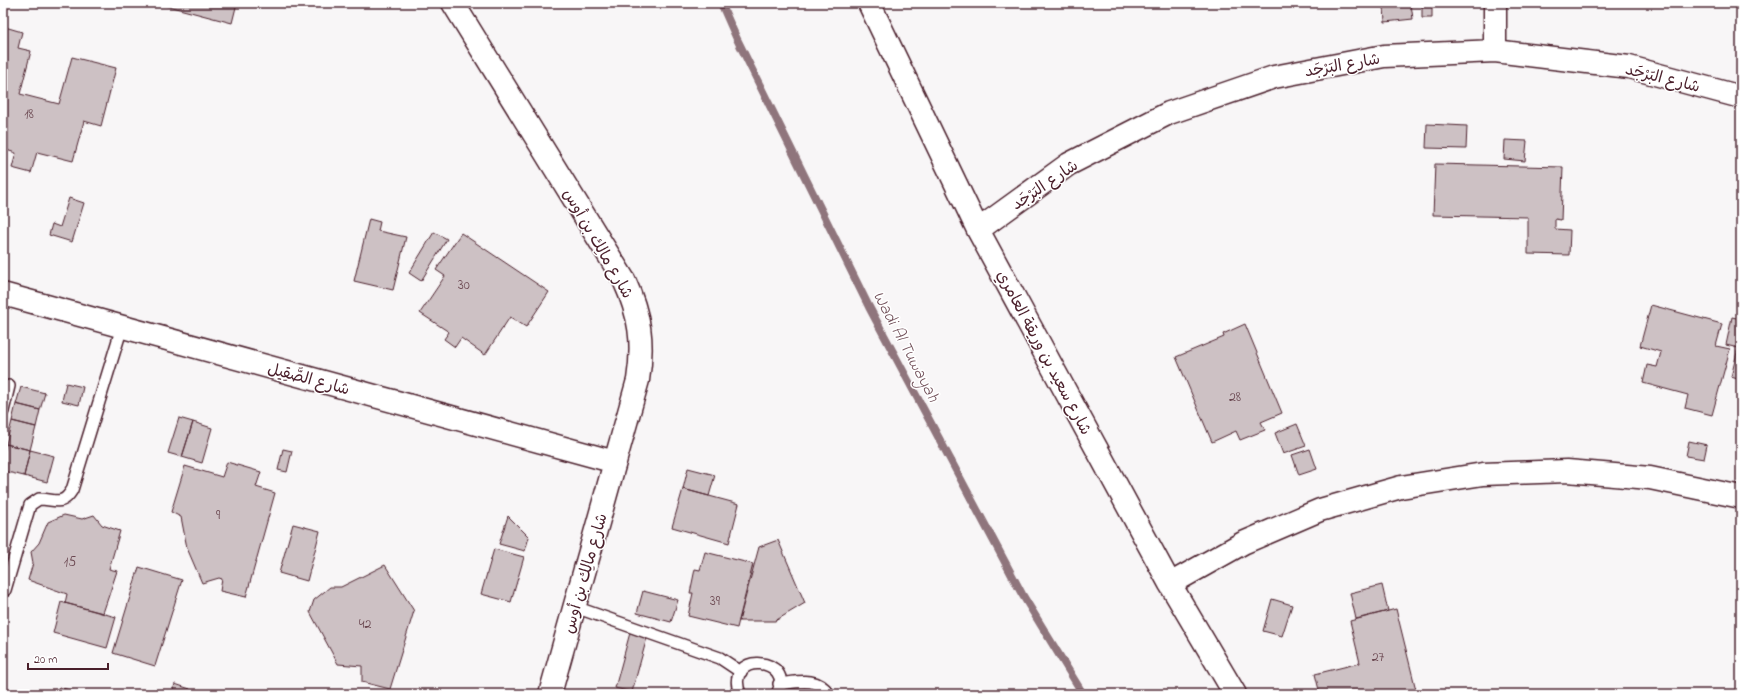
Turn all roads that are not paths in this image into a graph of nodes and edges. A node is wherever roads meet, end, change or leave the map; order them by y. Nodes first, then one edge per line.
1 (454, 3) edge
2 (870, 3) edge
3 (1495, 3) edge
4 (1495, 51) junction
5 (1741, 97) edge
6 (978, 230) junction
7 (3, 294) edge
8 (122, 327) junction
9 (9, 386) dead end
10 (3, 411) edge
11 (615, 462) junction
12 (1741, 497) edge
13 (1170, 584) junction
14 (5, 590) dead end
15 (575, 606) junction
16 (741, 672) junction
17 (778, 689) edge
18 (550, 694) edge
19 (740, 694) edge
20 (829, 694) edge
21 (1235, 694) edge

1 - 11 street, شارع مالِك بن أوس
2 - 6 street, شارع سعيد بن وريقة العامري
3 - 4 street
4 - 5 street, شارع البَرْجَد
4 - 6 street, شارع البَرْجَد
6 - 13 street, شارع سعيد بن وريقة العامري
7 - 8 street, شارع الصَّقِيل
8 - 11 street, شارع الصَّقِيل
8 - 14 lane
9 - 10 lane
11 - 15 street, شارع مالِك بن أوس
12 - 13 street
13 - 21 street, شارع سعيد بن وريقة العامري
15 - 16 lane
15 - 18 street, شارع مالِك بن أوس
16 - 17 lane
16 - 19 lane
17 - 20 lane

